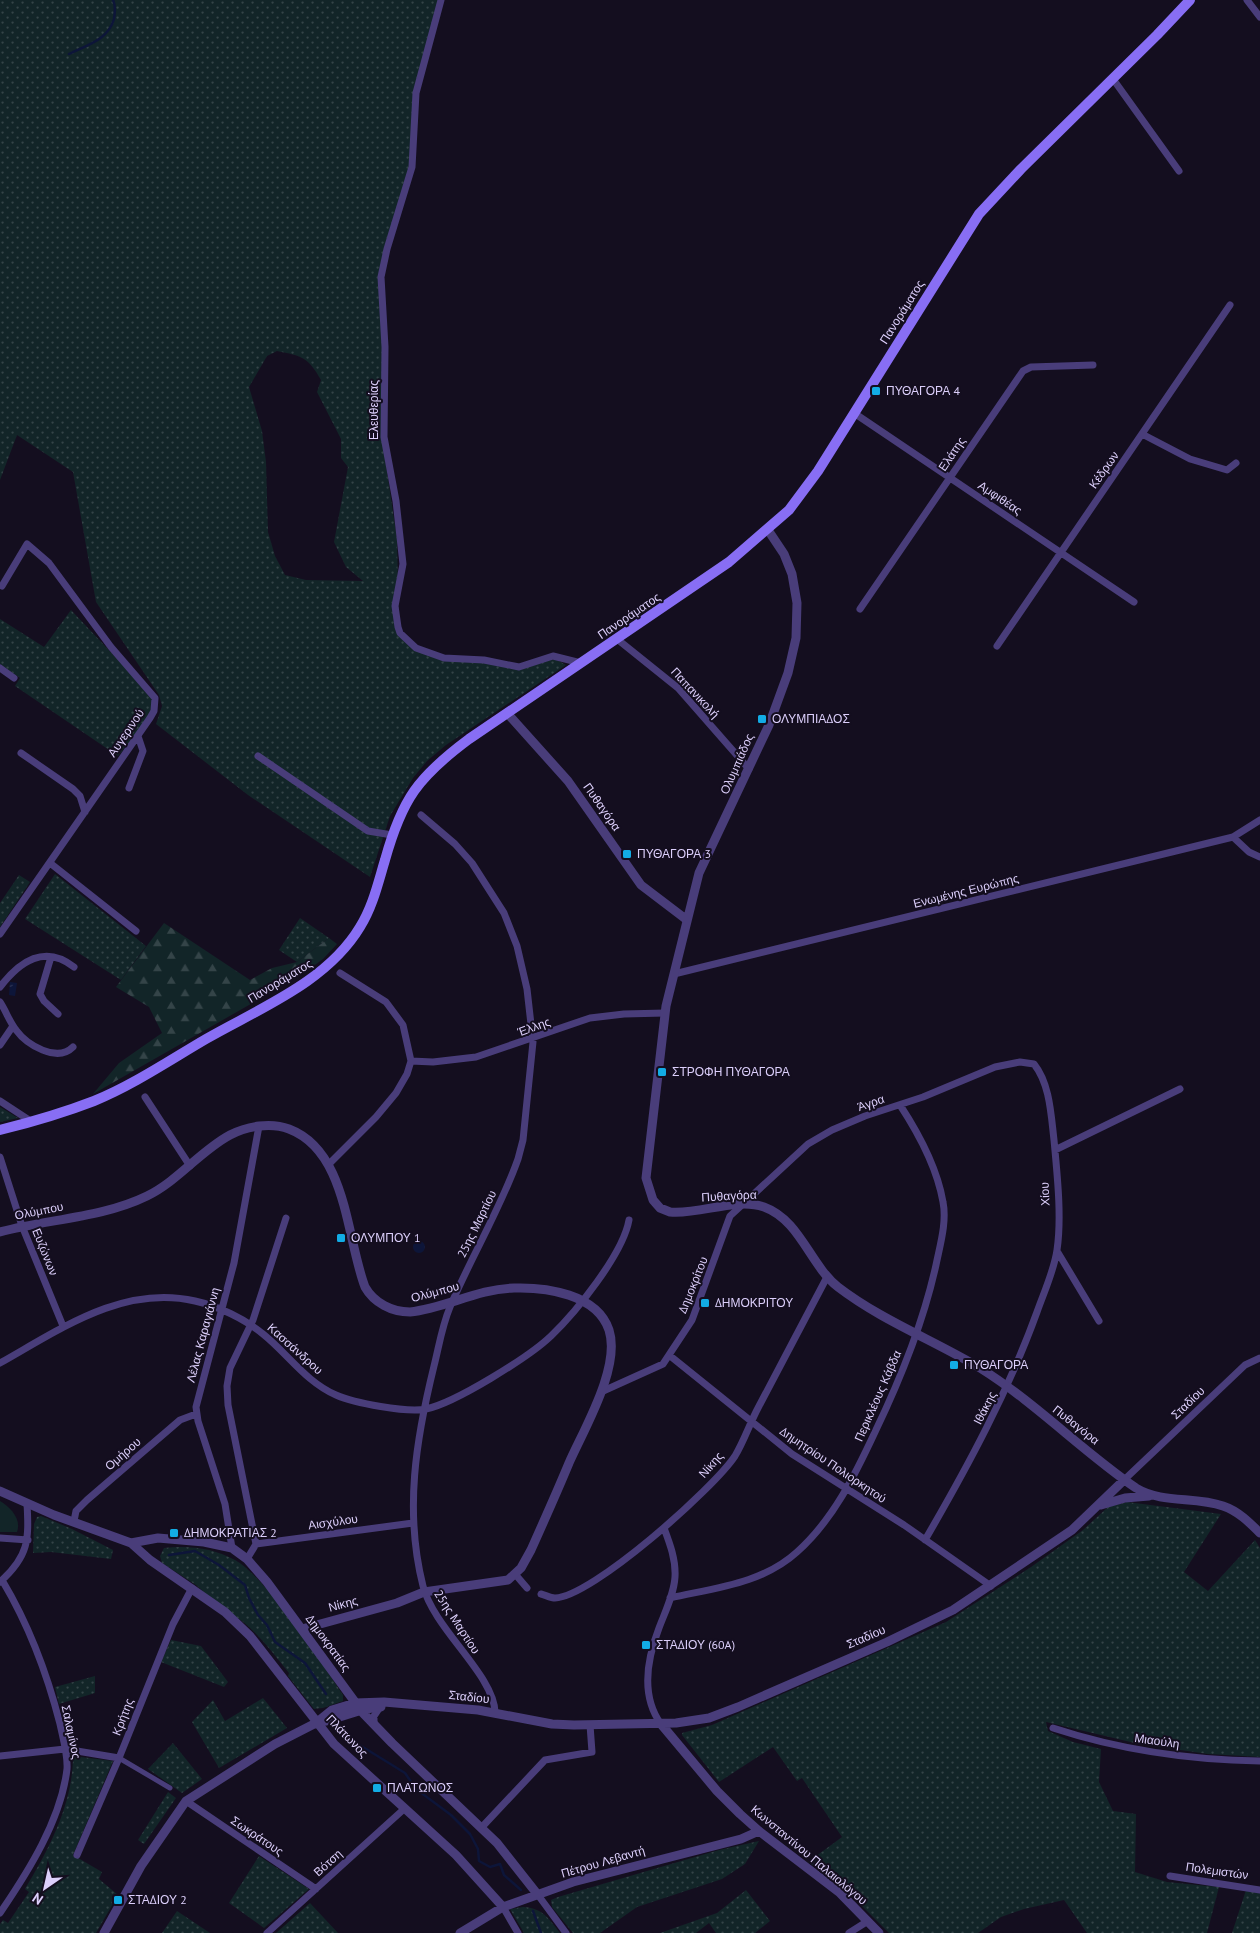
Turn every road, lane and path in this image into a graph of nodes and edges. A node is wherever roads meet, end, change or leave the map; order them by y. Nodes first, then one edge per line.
1 (441, 0) edge
2 (1190, 0) edge
3 (1247, 0) edge
4 (1260, 17) edge
5 (1113, 79) junction
6 (1179, 171) dead end
7 (1230, 305) dead end
8 (1093, 364) dead end
9 (854, 413) junction
10 (1142, 434) junction
11 (1236, 463) dead end
12 (950, 478) junction
13 (768, 530) junction
14 (1060, 552) junction
15 (2, 586) dead end
16 (1134, 602) dead end
17 (860, 609) dead end
18 (617, 639) junction
19 (997, 646) dead end
20 (581, 663) junction
21 (0, 668) edge
22 (14, 678) dead end
23 (507, 713) junction
24 (138, 736) junction
25 (21, 753) dead end
26 (258, 756) dead end
27 (749, 769) junction
28 (129, 788) dead end
29 (84, 812) junction
30 (421, 815) dead end
31 (1260, 820) edge
32 (392, 835) junction
33 (1233, 837) junction
34 (1260, 857) edge
35 (50, 863) junction
36 (687, 920) junction
37 (136, 931) dead end
38 (0, 934) edge
39 (50, 957) junction
40 (74, 967) dead end
41 (340, 973) dead end
42 (674, 974) junction
43 (0, 987) edge
44 (0, 1002) edge
45 (58, 1014) dead end
46 (665, 1014) junction
47 (13, 1026) junction
48 (533, 1038) junction
49 (0, 1045) edge
50 (73, 1047) dead end
51 (411, 1061) junction
52 (1029, 1062) joint
53 (1180, 1089) dead end
54 (145, 1097) dead end
55 (0, 1101) edge
56 (900, 1105) junction
57 (32, 1122) junction
58 (259, 1126) junction
59 (0, 1130) edge
60 (1055, 1150) junction
61 (0, 1157) edge
62 (329, 1164) junction
63 (190, 1166) junction
64 (741, 1205) junction
65 (286, 1218) dead end
66 (629, 1220) dead end
67 (22, 1226) junction
68 (0, 1232) edge
69 (1057, 1251) junction
70 (827, 1277) junction
71 (582, 1299) junction
72 (453, 1300) junction
73 (222, 1310) junction
74 (1099, 1321) dead end
75 (250, 1325) junction
76 (63, 1326) junction
77 (918, 1334) junction
78 (669, 1355) junction
79 (1259, 1361) edge
80 (0, 1363) edge
81 (1008, 1388) junction
82 (601, 1392) junction
83 (423, 1409) junction
84 (196, 1414) junction
85 (751, 1421) junction
86 (1124, 1480) junction
87 (845, 1490) junction
88 (0, 1491) edge
89 (1149, 1496) junction
90 (27, 1503) junction
91 (1093, 1510) junction
92 (74, 1521) junction
93 (413, 1523) junction
94 (664, 1528) junction
95 (1260, 1533) edge
96 (0, 1538) edge
97 (28, 1540) junction
98 (925, 1540) junction
99 (131, 1543) junction
100 (256, 1544) junction
101 (232, 1548) junction
102 (247, 1559) junction
103 (511, 1577) junction
104 (1, 1581) edge
105 (991, 1586) junction
106 (192, 1588) junction
107 (527, 1588) dead end
108 (424, 1592) junction
109 (540, 1594) dead end
110 (670, 1598) junction
111 (302, 1628) junction
112 (398, 1705) junction
113 (358, 1706) junction
114 (380, 1707) junction
115 (495, 1712) junction
116 (316, 1723) junction
117 (661, 1724) junction
118 (374, 1725) junction
119 (590, 1725) junction
120 (1053, 1728) dead end
121 (65, 1749) junction
122 (0, 1756) edge
123 (119, 1758) junction
124 (1260, 1761) edge
125 (170, 1788) dead end
126 (186, 1801) junction
127 (404, 1809) junction
128 (482, 1827) junction
129 (759, 1832) junction
130 (77, 1855) dead end
131 (1170, 1876) dead end
132 (316, 1889) junction
133 (1260, 1890) edge
134 (538, 1895) junction
135 (502, 1907) junction
136 (0, 1913) edge
137 (868, 1921) junction
138 (104, 1933) edge
139 (267, 1933) edge
140 (460, 1933) edge
141 (518, 1933) edge
142 (566, 1933) edge
143 (849, 1933) edge
144 (879, 1933) edge

1 - 20 street, Ελευθερίας
2 - 5 main road, Πανοράματος
3 - 4 street
5 - 6 street
5 - 9 main road, Πανοράματος
7 - 10 street, Κέδρων
8 - 12 street, Ελάτης
9 - 12 street, Αμφιθέας
9 - 13 main road, Πανοράματος
10 - 11 street
10 - 14 street, Κέδρων
12 - 14 street, Αμφιθέας
12 - 17 street, Ελάτης
13 - 18 main road, Πανοράματος
13 - 27 street, Ολυμπιάδος
14 - 16 street, Αμφιθέας
14 - 19 street, Κέδρων
15 - 24 street, Αυγερινού
18 - 20 main road, Πανοράματος
18 - 27 street, Παπανικολή
20 - 23 main road, Πανοράματος
21 - 22 street
23 - 32 main road, Πανοράματος
23 - 36 street, Πυθαγόρα
24 - 28 street
24 - 29 street, Αυγερινού
25 - 29 street
26 - 32 street
27 - 36 street, Ολυμπιάδος
29 - 35 street, Αυγερινού
30 - 48 street, 25ης Μαρτίου
31 - 33 street, Ενωμένης Ευρώπης
32 - 57 main road, Πανοράματος
33 - 34 street
33 - 42 street, Ενωμένης Ευρώπης
35 - 37 street
35 - 38 street, Αυγερινού
36 - 42 street, Πυθαγόρα
39 - 40 street
39 - 43 street
39 - 45 street
41 - 51 street
42 - 46 street, Πυθαγόρα
44 - 47 street
46 - 48 street, Έλλης
46 - 64 street, Πυθαγόρα
47 - 49 street
47 - 50 street
48 - 51 street, Έλλης
48 - 72 street, 25ης Μαρτίου
51 - 62 street
52 - 56 street, Άγρα
52 - 60 street, Χίου
53 - 60 street
54 - 63 street
55 - 57 street
56 - 64 street, Άγρα
56 - 77 street, Περικλέους Κάβδα
57 - 59 main road, Πανοράματος
58 - 62 street, Ολύμπου
58 - 63 street, Ολύμπου
58 - 73 street, Λέλας Καραγιάννη
60 - 69 street, Χίου
61 - 67 street, Ευζώνων
62 - 72 street, Ολύμπου
63 - 67 street, Ολύμπου
64 - 70 street, Πυθαγόρα
64 - 78 street, Δημοκρίτου
65 - 75 street
66 - 71 street, Κασσάνδρου
67 - 68 street, Ολύμπου
67 - 76 street, Ευζώνων
69 - 74 street
69 - 81 street, Ιθάκης
70 - 77 street, Πυθαγόρα
70 - 85 street, Νίκης
71 - 72 street, Ολύμπου
71 - 82 street, Ολύμπου
71 - 83 street, Κασσάνδρου
72 - 83 street, 25ης Μαρτίου
73 - 75 street, Κασσάνδρου
73 - 76 street, Κασσάνδρου
73 - 84 street, Λέλας Καραγιάννη
75 - 83 street, Κασσάνδρου
75 - 100 street
76 - 80 street, Κασσάνδρου
77 - 81 street, Πυθαγόρα
77 - 87 street, Περικλέους Κάβδα
78 - 82 street, Δημοκρίτου
78 - 85 street, Δημητρίου Πολιορκητού
79 - 86 street, Σταδίου
81 - 86 street, Πυθαγόρα
81 - 98 street, Ιθάκης
82 - 103 street, Ολύμπου
83 - 93 street, 25ης Μαρτίου
84 - 92 street, Ομήρου
84 - 101 street, Λέλας Καραγιάννη
85 - 87 street, Δημητρίου Πολιορκητού
85 - 94 street, Νίκης
86 - 89 street, Πυθαγόρα
86 - 91 street, Σταδίου
87 - 98 street, Δημητρίου Πολιορκητού
87 - 110 street, Περικλέους Κάβδα
88 - 90 street
89 - 91 street
89 - 95 street, Πυθαγόρα
90 - 92 street
90 - 97 street
91 - 105 street, Σταδίου
92 - 99 street
93 - 100 street, Αισχύλου
93 - 108 street, 25ης Μαρτίου
94 - 109 street, Νίκης
94 - 110 street, Κωνσταντίνου Παλαιολόγου
96 - 97 street
97 - 104 street
98 - 105 street, Δημητρίου Πολιορκητού
99 - 101 street, Δημοκρατίας
99 - 106 street, Πλάτωνος
100 - 102 street
101 - 102 street, Δημοκρατίας
102 - 111 street, Δημοκρατίας
103 - 107 street
103 - 108 street, Νίκης
104 - 121 street, Σαλαμίνος
105 - 117 street, Σταδίου
106 - 116 street, Πλάτωνος
106 - 123 street, Κρήτης
108 - 111 street, Νίκης
108 - 115 street, 25ης Μαρτίου
110 - 117 street, Κωνσταντίνου Παλαιολόγου
111 - 113 street, Δημοκρατίας
112 - 113 street, Σταδίου
112 - 114 street, Σταδίου
112 - 115 street, Σταδίου
113 - 114 street, Σταδίου
113 - 116 street, Σταδίου
113 - 118 street, Δημοκρατίας
114 - 118 street
115 - 119 street, Σταδίου
116 - 126 street, Σταδίου
116 - 127 street, Πλάτωνος
117 - 119 street, Σταδίου
117 - 129 street, Κωνσταντίνου Παλαιολόγου
118 - 128 street, Δημοκρατίας
119 - 128 street
120 - 124 street, Μιαούλη
121 - 122 street
121 - 123 street
121 - 136 street, Σαλαμίνος
123 - 125 street
123 - 130 street, Κρήτης
126 - 132 street, Σωκράτους
126 - 138 street, Σταδίου
127 - 132 street, Βότση
127 - 135 street, Πλάτωνος
128 - 134 street, Δημοκρατίας
129 - 134 street, Πέτρου Λεβαντή
129 - 137 street, Κωνσταντίνου Παλαιολόγου
131 - 133 street, Πολεμιστών
132 - 139 street, Βότση
134 - 135 street, Πέτρου Λεβαντή
134 - 142 street, Δημοκρατίας
135 - 140 street, Πέτρου Λεβαντή
135 - 141 street, Πλάτωνος
137 - 143 street
137 - 144 street, Κωνσταντίνου Παλαιολόγου

